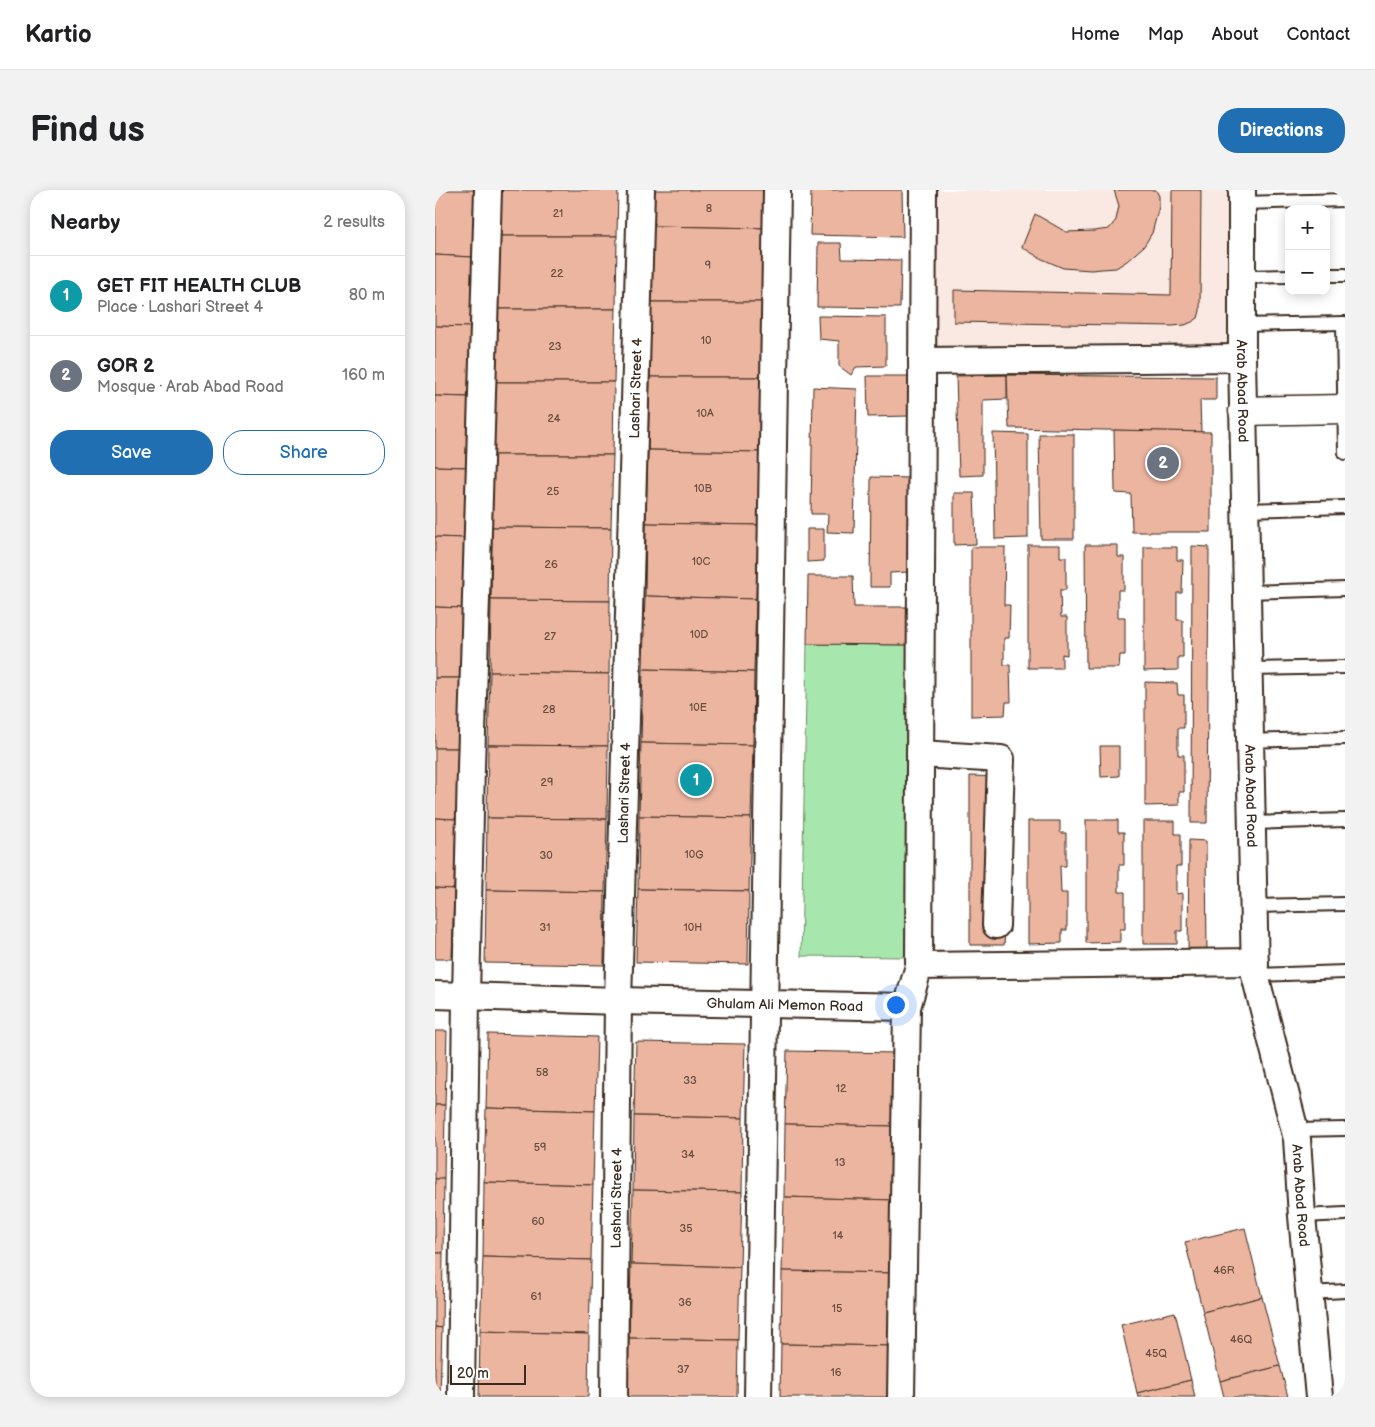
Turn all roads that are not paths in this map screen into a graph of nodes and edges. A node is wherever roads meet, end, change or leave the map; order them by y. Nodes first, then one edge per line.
1 (489, 190) edge
2 (641, 190) edge
3 (777, 190) edge
4 (923, 190) edge
5 (1242, 197) edge
6 (1343, 197) edge
7 (1330, 275) edge
8 (1345, 275) edge
9 (1285, 276) edge
10 (1242, 277) junction
11 (1344, 323) edge
12 (1242, 324) junction
13 (1242, 358) junction
14 (922, 361) junction
15 (1345, 409) edge
16 (1243, 411) junction
17 (1345, 453) edge
18 (1345, 507) edge
19 (1245, 510) junction
20 (1345, 589) edge
21 (1247, 592) junction
22 (1345, 667) edge
23 (1248, 669) junction
24 (1345, 738) edge
25 (1250, 741) junction
26 (920, 754) junction
27 (1345, 820) edge
28 (1252, 824) junction
29 (1345, 904) edge
30 (1254, 906) junction
31 (996, 925) dead end
32 (919, 966) junction
33 (1255, 969) junction
34 (1345, 972) edge
35 (435, 995) edge
36 (466, 997) junction
37 (619, 1001) junction
38 (764, 1004) junction
39 (907, 1007) junction
40 (1345, 1129) edge
41 (1295, 1130) junction
42 (1345, 1214) edge
43 (1302, 1216) junction
44 (1345, 1291) edge
45 (1309, 1293) junction
46 (461, 1397) edge
47 (614, 1397) edge
48 (758, 1397) edge
49 (901, 1397) edge
50 (1319, 1397) edge

1 - 36 street
2 - 37 street, Lashari Street 4
3 - 38 street
4 - 14 street
5 - 6 lane
5 - 10 street, Arab Abad Road
7 - 8 lane
9 - 10 lane
10 - 12 street, Arab Abad Road
11 - 12 lane
11 - 15 lane
12 - 13 street, Arab Abad Road
13 - 14 street
13 - 16 street, Arab Abad Road
14 - 26 street
15 - 16 street
15 - 17 lane
16 - 19 street, Arab Abad Road
18 - 19 lane
19 - 21 street, Arab Abad Road
20 - 21 lane
21 - 23 street, Arab Abad Road
22 - 23 lane
23 - 25 street, Arab Abad Road
24 - 25 lane
25 - 28 street, Arab Abad Road
26 - 31 street
26 - 32 street
27 - 28 lane
28 - 30 street, Arab Abad Road
29 - 30 lane
30 - 33 street, Arab Abad Road
32 - 33 street
32 - 39 street
33 - 34 lane
33 - 41 street, Arab Abad Road
35 - 36 street, Ghulam Ali Memon Road
36 - 37 street, Ghulam Ali Memon Road
36 - 46 street
37 - 38 street, Ghulam Ali Memon Road
37 - 47 street, Lashari Street 4
38 - 39 street, Ghulam Ali Memon Road
38 - 48 street
39 - 49 street
40 - 41 lane
41 - 43 street, Arab Abad Road
42 - 43 lane
43 - 45 street, Arab Abad Road
44 - 45 lane
45 - 50 street, Arab Abad Road

